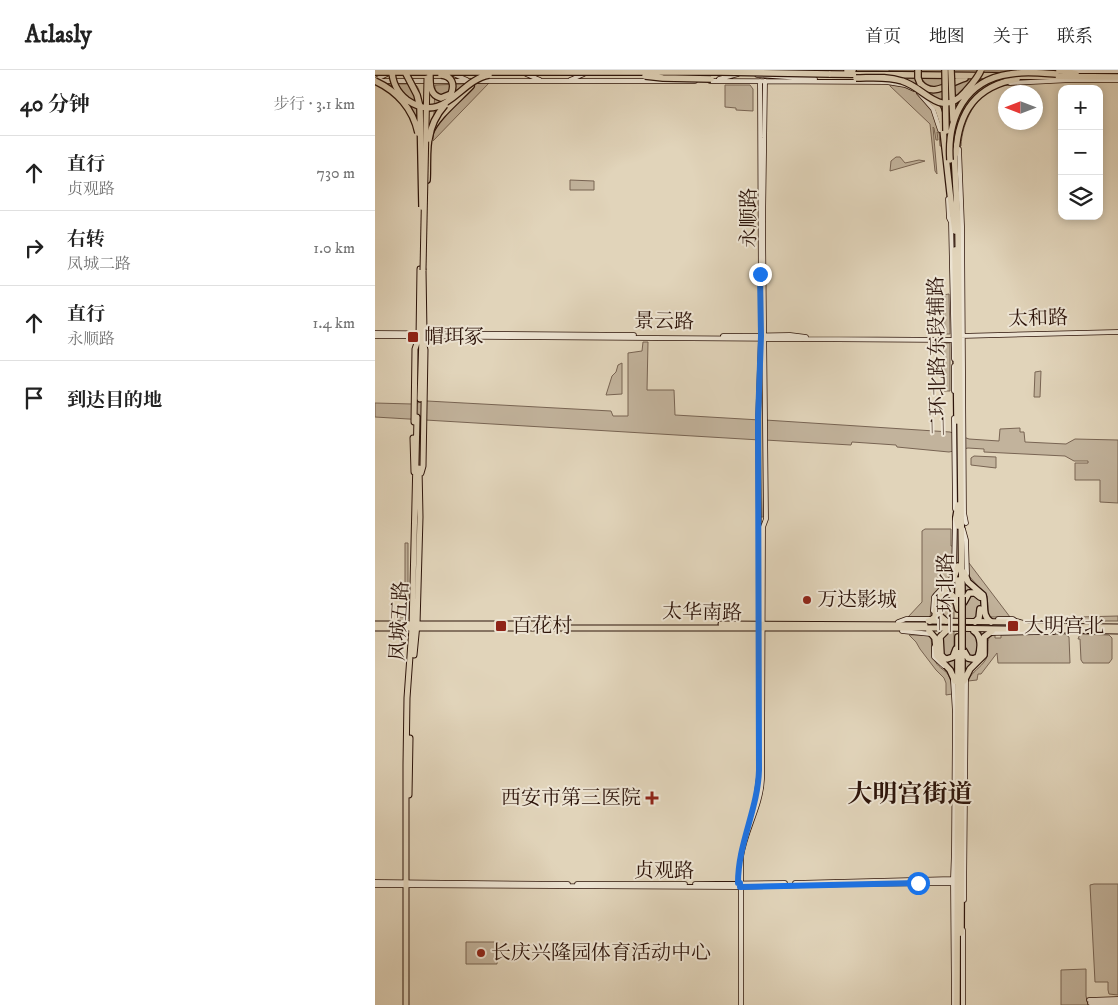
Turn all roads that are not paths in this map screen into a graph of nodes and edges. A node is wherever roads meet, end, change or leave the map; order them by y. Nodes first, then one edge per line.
1 (427, 70) edge
2 (635, 70) edge
3 (653, 70) edge
4 (847, 70) edge
5 (853, 70) edge
6 (919, 70) edge
7 (945, 70) edge
8 (951, 70) edge
9 (981, 70) edge
10 (1041, 70) edge
11 (396, 71) edge
12 (451, 72) edge
13 (375, 73) edge
14 (619, 73) junction
15 (757, 73) junction
16 (975, 73) edge
17 (529, 74) junction
18 (584, 74) junction
19 (643, 74) junction
20 (738, 74) junction
21 (497, 75) junction
22 (829, 75) junction
23 (874, 75) junction
24 (1118, 76) edge
25 (1026, 77) junction
26 (1070, 77) edge
27 (711, 79) joint
28 (375, 80) edge
29 (568, 80) junction
30 (469, 81) junction
31 (542, 81) junction
32 (763, 81) junction
33 (839, 81) junction
34 (953, 125) junction
35 (429, 138) junction
36 (420, 154) junction
37 (949, 160) junction
38 (956, 181) junction
39 (425, 197) junction
40 (422, 207) junction
41 (953, 224) junction
42 (422, 270) junction
43 (762, 317) junction
44 (1118, 333) edge
45 (375, 334) edge
46 (421, 335) junction
47 (780, 335) junction
48 (743, 337) junction
49 (762, 337) junction
50 (959, 338) junction
51 (776, 339) junction
52 (760, 358) junction
53 (765, 362) junction
54 (419, 400) junction
55 (419, 417) junction
56 (958, 505) junction
57 (955, 517) junction
58 (964, 521) junction
59 (960, 565) junction
60 (960, 598) junction
61 (931, 621) junction
62 (946, 621) junction
63 (898, 622) junction
64 (975, 622) junction
65 (991, 622) junction
66 (1018, 622) junction
67 (375, 626) edge
68 (414, 626) junction
69 (892, 626) junction
70 (761, 627) junction
71 (1030, 628) junction
72 (1118, 629) edge
73 (1072, 630) junction
74 (902, 631) junction
75 (929, 631) junction
76 (946, 631) junction
77 (974, 631) junction
78 (992, 631) junction
79 (960, 636) junction
80 (963, 651) junction
81 (960, 695) junction
82 (965, 708) junction
83 (957, 844) junction
84 (962, 865) junction
85 (953, 870) junction
86 (965, 873) junction
87 (953, 881) junction
88 (375, 884) edge
89 (407, 885) junction
90 (739, 885) junction
91 (965, 890) junction
92 (953, 893) junction
93 (961, 899) junction
94 (957, 914) junction
95 (1090, 1001) dead end
96 (1118, 1001) edge
97 (407, 1005) edge
98 (740, 1005) edge
99 (959, 1005) edge

1 - 11 highway, bridge
1 - 39 main road, bridge
1 - 40 main road, bridge
2 - 3 highway, bridge
4 - 5 highway
6 - 16 highway, bridge
7 - 37 highway, bridge
8 - 34 highway, bridge
9 - 22 highway, bridge
10 - 26 highway
11 - 12 main road
11 - 13 highway, bridge
11 - 17 highway, bridge
11 - 21 highway, bridge
11 - 28 main road
11 - 36 highway, bridge
12 - 17 main road
12 - 30 main road
12 - 35 highway, bridge
14 - 15 highway, bridge
14 - 17 highway, bridge
14 - 27 highway, bridge
15 - 19 highway, bridge
15 - 22 highway, bridge
16 - 23 highway, bridge
16 - 25 highway
16 - 34 highway, bridge
17 - 18 main road
17 - 21 highway, bridge
17 - 31 main road
18 - 19 main road
18 - 29 main road
19 - 20 main road
20 - 27 main road
20 - 33 main road
21 - 35 highway, bridge
22 - 23 highway
23 - 37 highway, bridge
24 - 26 highway
24 - 26 highway
25 - 26 highway
25 - 38 highway
26 - 37 highway, bridge
26 - 50 main road, 二环北路东段辅路
28 - 30 main road
28 - 36 highway, bridge
29 - 31 main road
29 - 32 main road
30 - 31 main road
32 - 33 main road
32 - 43 main road, 永顺路
33 - 41 main road, 二环北路东段辅路
34 - 38 highway, bridge
35 - 39 highway, bridge
36 - 40 highway, bridge
37 - 41 highway, 二环北路
37 - 41 highway, 二环北路
38 - 50 highway, 二环北路
39 - 42 main road, bridge
40 - 42 main road, bridge
41 - 50 main road, 二环北路东段辅路
41 - 56 highway, 二环北路
42 - 46 main road
43 - 47 main road
43 - 48 main road
43 - 49 main road, 永顺路
44 - 50 main road, 太和路
45 - 46 main road, 景云路
46 - 48 main road, 景云路
46 - 54 main road
47 - 49 main road, 景云路
47 - 50 main road, 景云路
48 - 49 main road, 景云路
48 - 52 main road
49 - 51 main road, 景云路
49 - 52 main road, 永顺路
49 - 53 main road, 永顺路
50 - 51 main road, 景云路
50 - 57 main road, 二环北路东段辅路
50 - 58 highway, 二环北路
50 - 58 main road, 二环北路东段辅路
51 - 53 main road
52 - 70 main road, 永顺路
53 - 70 main road, 永顺路
54 - 55 main road
54 - 55 main road
55 - 68 main road, 凤城五路
56 - 57 highway
56 - 58 highway, 二环北路
57 - 58 highway
57 - 63 main road, 二环北路东段辅路
58 - 59 highway, 二环北路
58 - 66 main road, 二环北路东段辅路
59 - 60 highway, 二环北路
59 - 61 highway
59 - 65 highway
60 - 62 highway
60 - 64 highway
60 - 79 highway, 二环北路
61 - 62 main road
61 - 63 main road
62 - 64 main road
63 - 69 main road
64 - 65 main road
65 - 66 main road
66 - 71 main road
67 - 68 main road, 太华南路
68 - 70 main road, 太华南路
68 - 89 main road, 凤城五路
69 - 70 main road, 太华南路
69 - 71 main road, 太华南路
69 - 74 main road
70 - 90 main road
71 - 72 main road, 太华南路
71 - 73 main road, 太华南路
71 - 78 main road
72 - 73 main road, 太华南路
73 - 82 main road
74 - 75 main road
74 - 85 main road
75 - 76 main road
75 - 81 highway
76 - 77 main road
76 - 79 highway
77 - 78 main road
77 - 80 highway
78 - 81 highway
79 - 80 highway, 二环北路, bridge
79 - 81 highway, 二环北路
80 - 81 highway, 二环北路
81 - 82 highway
81 - 83 highway, 二环北路
81 - 84 highway, 二环北路
82 - 86 main road
83 - 85 main road
83 - 94 highway, 二环北路
84 - 86 highway
84 - 93 highway, 二环北路
85 - 87 main road
86 - 91 main road
87 - 90 main road, 贞观路
87 - 92 main road
88 - 89 main road, 贞观路
89 - 90 main road, 贞观路
89 - 97 main road, 凤城五路
90 - 98 main road
91 - 93 highway
91 - 99 main road
92 - 94 main road
92 - 99 main road
93 - 99 highway, 二环北路
94 - 99 highway, 二环北路
95 - 96 main road

